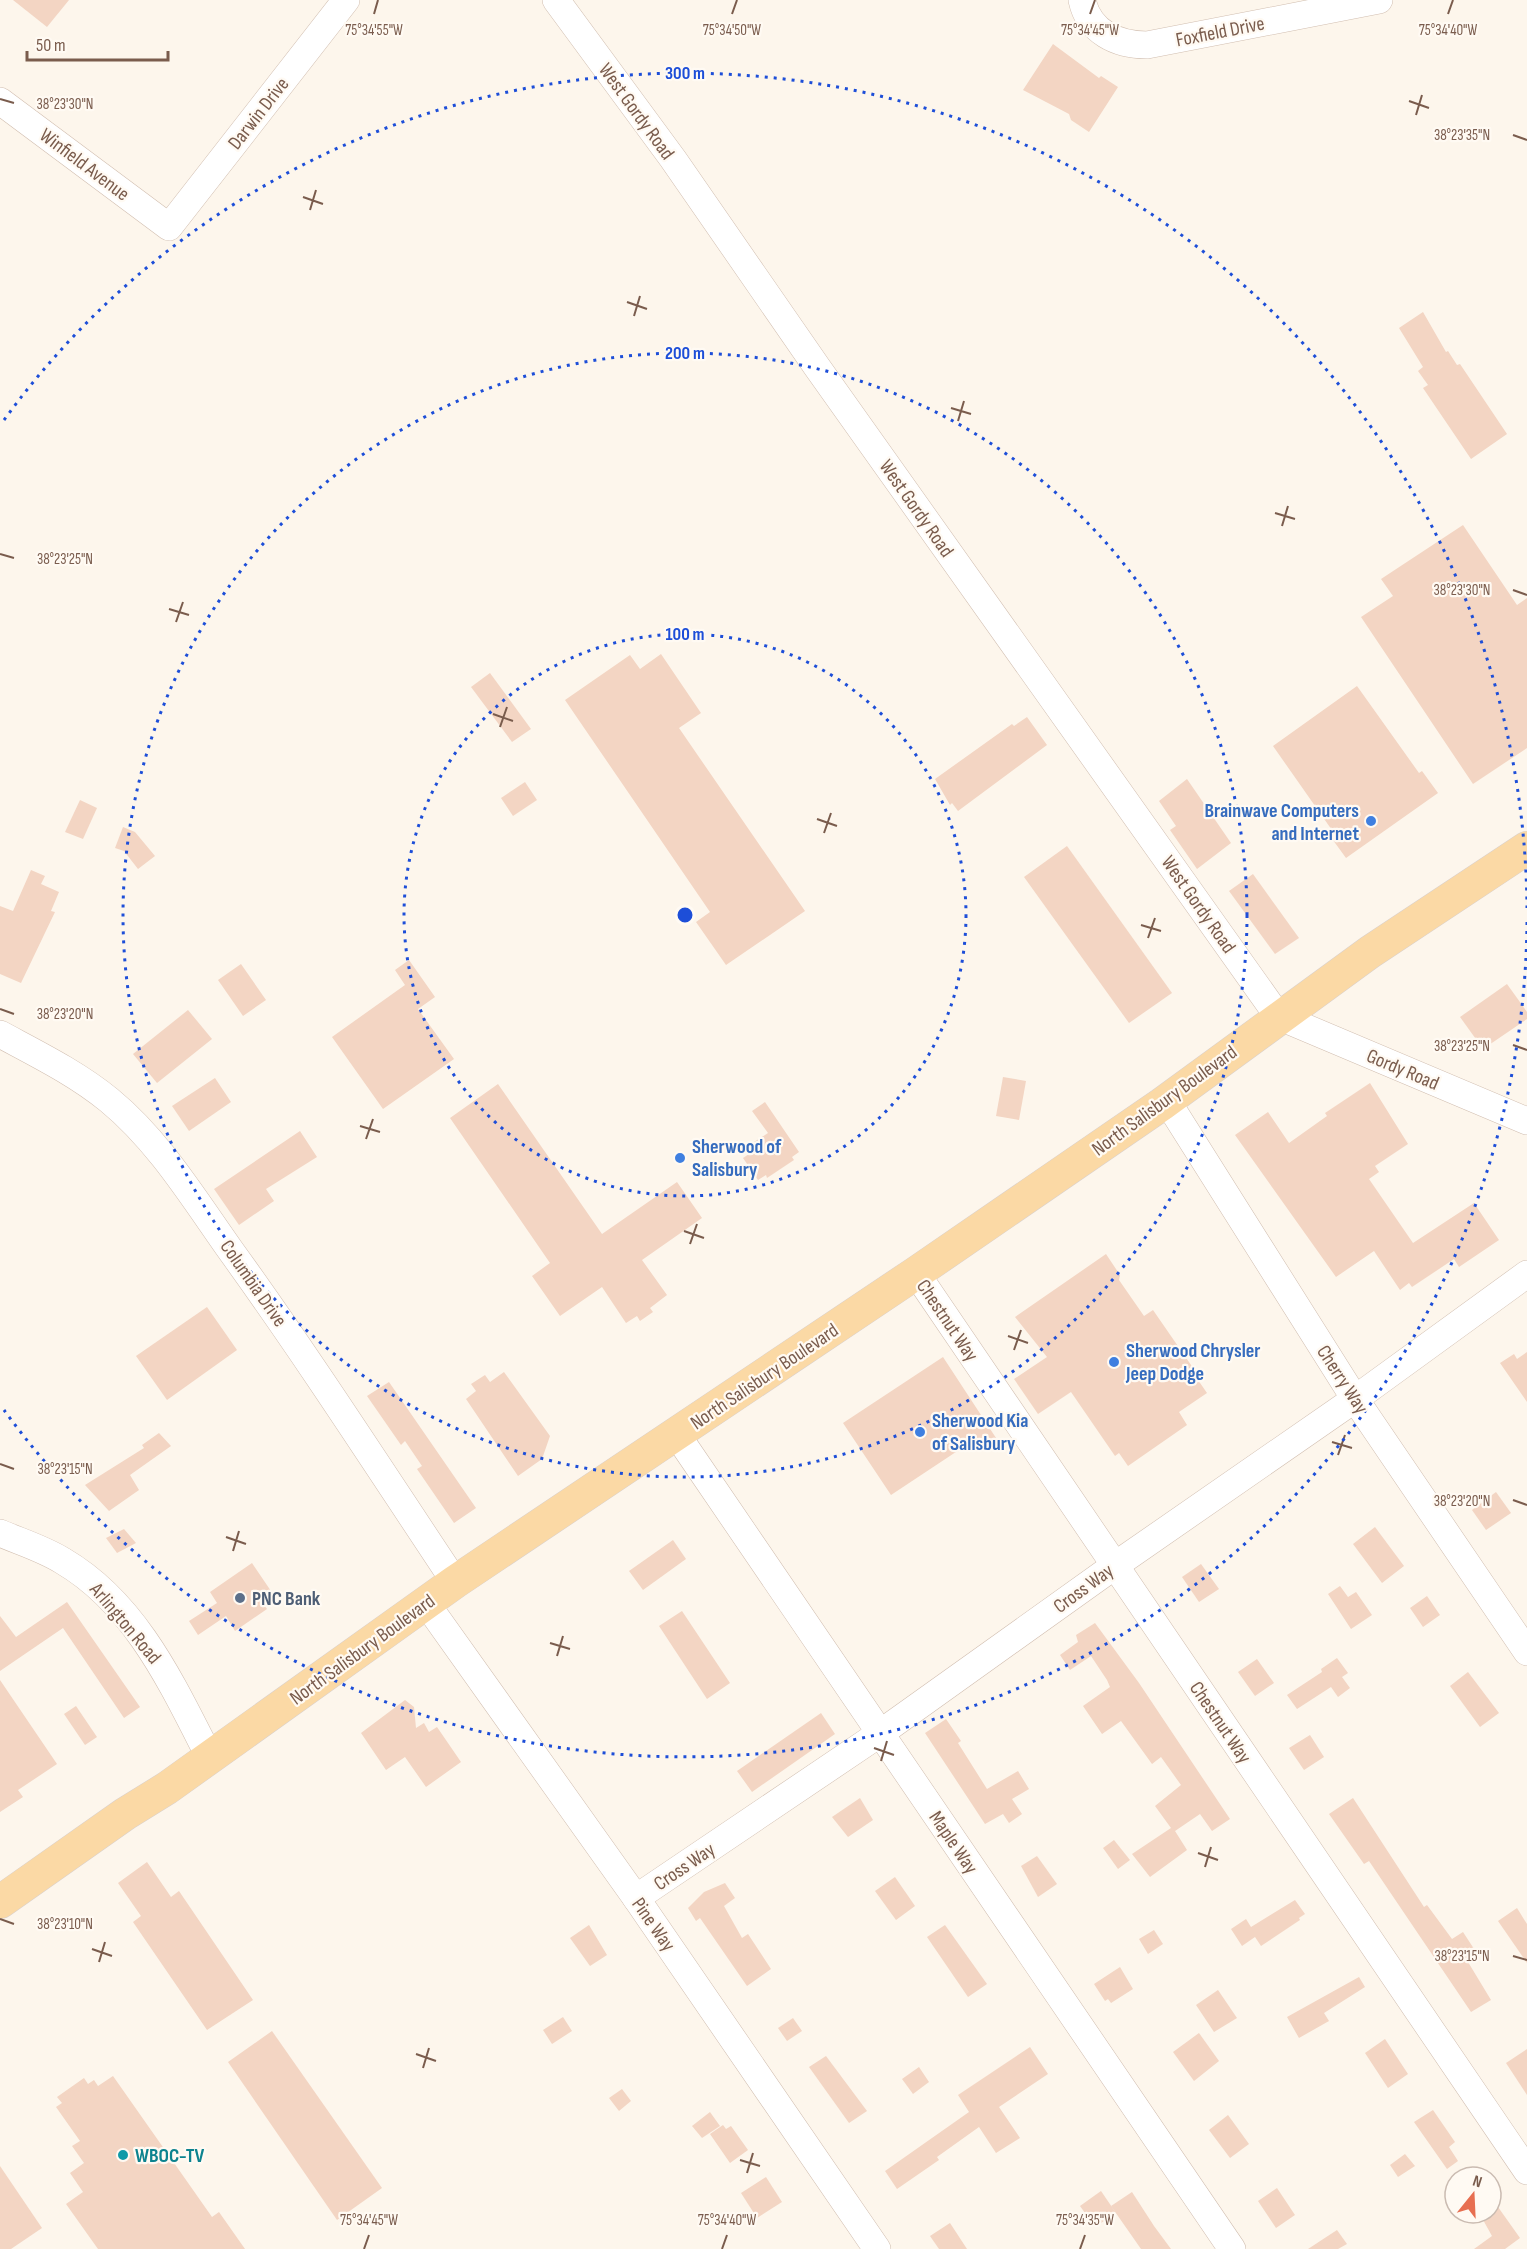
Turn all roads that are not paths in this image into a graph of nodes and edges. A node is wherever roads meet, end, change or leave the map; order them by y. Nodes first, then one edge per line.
1 (346, 0) edge
2 (556, 0) edge
3 (1082, 0) edge
4 (1379, 0) edge
5 (1316, 6) edge
6 (0, 101) edge
7 (169, 226) joint
8 (1527, 848) edge
9 (1278, 1016) junction
10 (0, 1034) edge
11 (1167, 1101) junction
12 (1527, 1121) edge
13 (916, 1273) junction
14 (1527, 1274) edge
15 (1355, 1399) junction
16 (677, 1435) junction
17 (0, 1533) edge
18 (1115, 1566) junction
19 (455, 1582) junction
20 (426, 1603) junction
21 (1527, 1652) edge
22 (882, 1732) junction
23 (209, 1756) junction
24 (636, 1898) junction
25 (0, 1902) edge
26 (1527, 2171) edge
27 (877, 2249) edge
28 (1232, 2249) edge

1 - 7 street, Darwin Drive
2 - 9 street, West Gordy Road
3 - 5 street, Foxfield Drive
4 - 5 street, Foxfield Drive
6 - 7 street, Winfield Avenue
8 - 9 main road, North Salisbury Boulevard
9 - 11 main road, North Salisbury Boulevard
9 - 12 street, Gordy Road
10 - 19 street, Columbia Drive
11 - 13 main road, North Salisbury Boulevard
11 - 15 street, Cherry Way
13 - 16 main road, North Salisbury Boulevard
13 - 18 street, Chestnut Way
14 - 15 street, Cross Way
15 - 18 street, Cross Way
15 - 21 street, Cherry Way
16 - 19 main road, North Salisbury Boulevard
16 - 22 street, Maple Way
17 - 23 street, Arlington Road
18 - 22 street, Cross Way
18 - 26 street, Chestnut Way
19 - 20 main road, North Salisbury Boulevard
20 - 23 main road, North Salisbury Boulevard
20 - 24 street, Pine Way
22 - 24 street, Cross Way
22 - 28 street, Maple Way
23 - 25 main road, North Salisbury Boulevard
24 - 27 street, Pine Way

